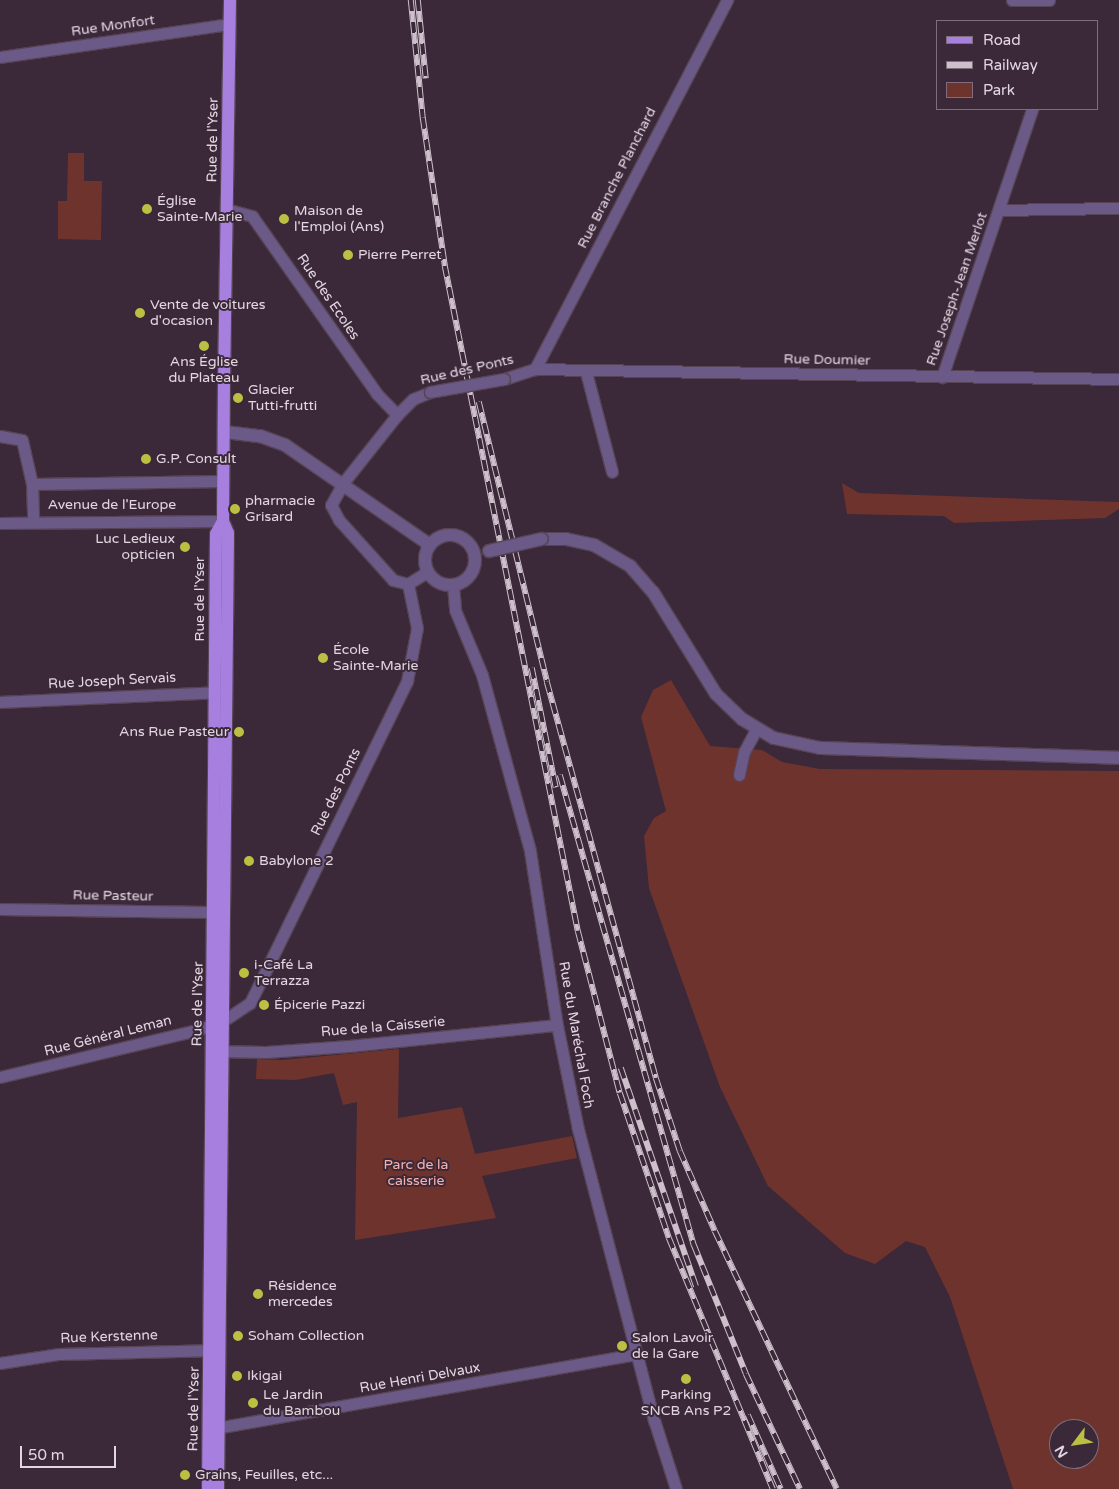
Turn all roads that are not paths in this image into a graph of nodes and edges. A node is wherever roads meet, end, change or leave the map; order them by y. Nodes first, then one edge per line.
1 (230, 0) edge
2 (727, 0) edge
3 (1012, 0) edge
4 (1049, 0) edge
5 (230, 24) junction
6 (0, 57) edge
7 (1032, 110) edge
8 (1119, 208) edge
9 (226, 209) junction
10 (999, 210) junction
11 (534, 369) junction
12 (586, 372) junction
13 (942, 377) junction
14 (1119, 379) edge
15 (397, 415) junction
16 (225, 432) junction
17 (0, 436) edge
18 (612, 472) dead end
19 (223, 481) junction
20 (343, 483) junction
21 (32, 484) junction
22 (33, 521) junction
23 (223, 521) junction
24 (0, 523) edge
25 (430, 544) junction
26 (475, 554) junction
27 (427, 572) junction
28 (408, 584) junction
29 (453, 585) junction
30 (220, 692) junction
31 (0, 702) edge
32 (756, 729) junction
33 (1119, 758) edge
34 (739, 774) dead end
35 (0, 909) edge
36 (220, 912) junction
37 (218, 1023) junction
38 (557, 1025) junction
39 (217, 1051) junction
40 (0, 1078) edge
41 (215, 1350) junction
42 (637, 1354) junction
43 (0, 1363) edge
44 (214, 1429) junction
45 (208, 1489) edge
46 (218, 1489) edge
47 (676, 1489) edge

1 - 5 main road, Rue de l'Yser
2 - 11 street, Rue Branche Planchard
3 - 4 street
5 - 6 street, Rue Monfort
5 - 9 main road, Rue de l'Yser
7 - 10 street, Rue Joseph-Jean Merlot
8 - 10 street, Rue Joseph-Jean Merlot
9 - 15 street, Rue des Ecoles
9 - 16 main road, Rue de l'Yser
10 - 13 street, Rue Joseph-Jean Merlot
11 - 12 street, Rue Doumier
11 - 15 street, Rue des Ponts, bridge
12 - 13 street, Rue Doumier
12 - 18 street
13 - 14 street, Rue Doumier
15 - 20 street, Rue des Ponts
16 - 19 main road, Rue de l'Yser
16 - 20 street
17 - 21 street
19 - 21 street, Avenue de l'Europe
19 - 23 main road, Rue de l'Yser
20 - 25 street
20 - 28 street, Rue des Ponts
21 - 22 street
22 - 23 street, Avenue de l'Europe
22 - 24 street, Avenue de l'Europe
23 - 30 main road, Rue de l'Yser
25 - 26 street
25 - 27 street
26 - 29 street
26 - 32 street, bridge
27 - 28 street
27 - 29 street
28 - 37 street, Rue des Ponts
29 - 38 street, Rue du Maréchal Foch
30 - 31 street, Rue Joseph Servais
30 - 36 main road, Rue de l'Yser
32 - 33 street
32 - 34 street
35 - 36 street, Rue Pasteur
36 - 37 main road, Rue de l'Yser
37 - 39 main road, Rue de l'Yser
37 - 40 street, Rue Général Leman
38 - 39 street, Rue de la Caisserie
38 - 42 street, Rue du Maréchal Foch
39 - 41 main road, Rue de l'Yser
41 - 43 street, Rue Kerstenne
41 - 44 main road, Rue de l'Yser
42 - 44 street, Rue Henri Delvaux
42 - 47 street, Rue du Maréchal Foch
44 - 45 main road, Rue de l'Yser
44 - 46 main road, Rue de l'Yser

